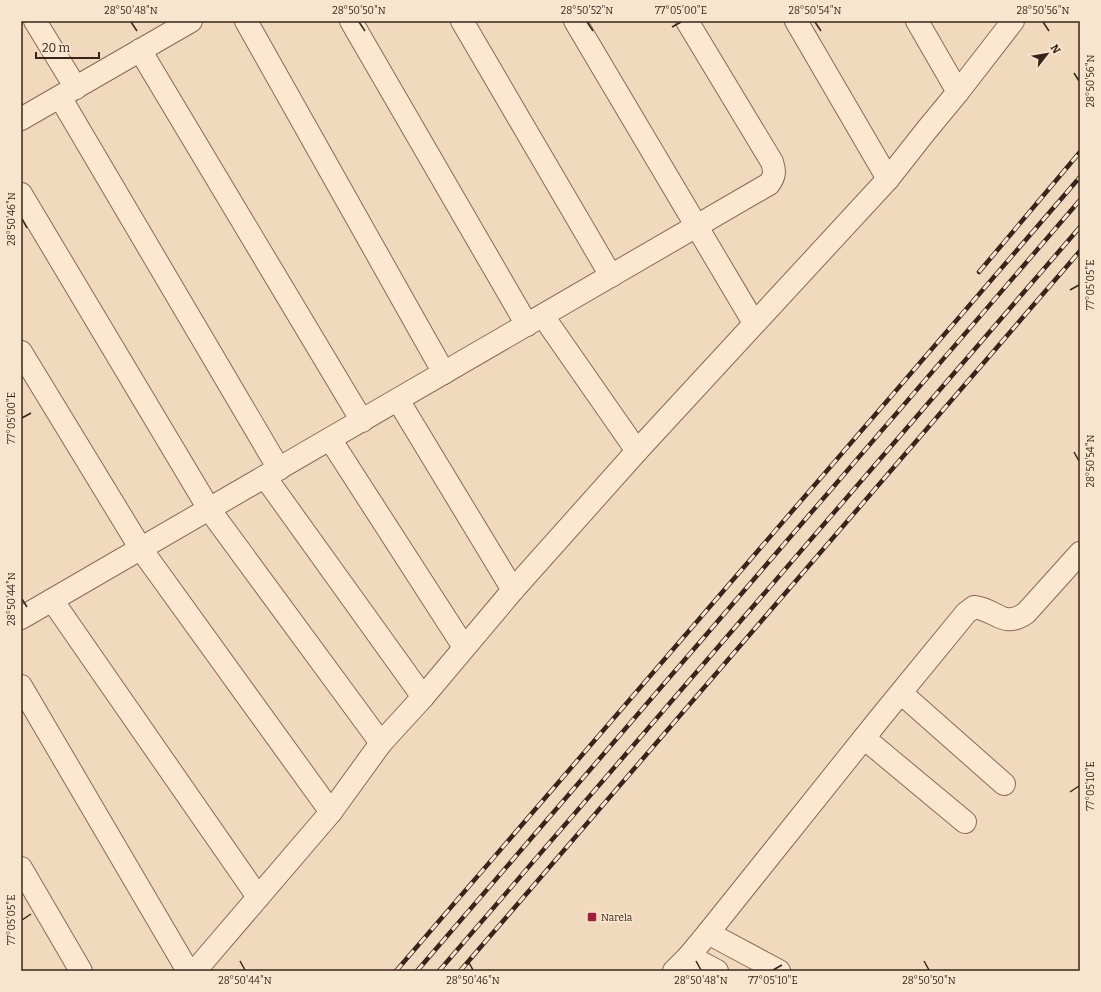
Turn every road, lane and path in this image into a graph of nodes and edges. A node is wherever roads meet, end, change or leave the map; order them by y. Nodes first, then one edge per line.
1 (35, 21) edge
2 (246, 21) edge
3 (351, 21) edge
4 (462, 21) edge
5 (575, 21) edge
6 (687, 21) edge
7 (796, 21) edge
8 (918, 21) edge
9 (186, 22) edge
10 (1007, 24) edge
11 (140, 50) junction
12 (68, 92) junction
13 (958, 92) junction
14 (21, 119) edge
15 (888, 178) junction
16 (21, 194) edge
17 (697, 227) junction
18 (611, 276) junction
19 (535, 320) junction
20 (754, 323) junction
21 (21, 352) edge
22 (444, 373) junction
23 (398, 400) junction
24 (362, 421) junction
25 (330, 439) junction
26 (636, 451) junction
27 (272, 473) junction
28 (209, 509) junction
29 (141, 549) junction
30 (1080, 553) edge
31 (513, 590) junction
32 (52, 600) junction
33 (22, 616) edge
34 (464, 647) junction
35 (21, 686) edge
36 (901, 693) junction
37 (423, 697) junction
38 (864, 738) junction
39 (381, 743) junction
40 (1004, 784) dead end
41 (330, 812) junction
42 (965, 822) dead end
43 (21, 868) edge
44 (258, 897) junction
45 (708, 933) junction
46 (689, 956) junction
47 (81, 971) edge
48 (188, 971) edge
49 (194, 971) edge
50 (674, 971) edge
51 (717, 971) edge
52 (779, 971) edge

1 - 12 street
2 - 22 street
3 - 19 street
4 - 18 street
5 - 17 street
6 - 17 street
7 - 15 street
8 - 13 street
9 - 11 street
10 - 13 street
11 - 12 street
11 - 24 street
12 - 14 street
12 - 27 street
13 - 15 street
15 - 20 street
16 - 28 street
17 - 18 street
17 - 20 street
18 - 19 street
19 - 22 street
19 - 26 street
20 - 26 street
21 - 29 street
22 - 23 street
23 - 24 street
23 - 31 street
24 - 25 street
25 - 27 street
25 - 34 street
26 - 31 street
27 - 28 street
27 - 37 street
28 - 29 street
28 - 39 street
29 - 32 street
29 - 41 street
30 - 36 street
31 - 34 street
32 - 33 street
32 - 44 street
34 - 37 street
35 - 48 street
36 - 38 street
36 - 40 street
37 - 39 street
38 - 42 street
38 - 45 street
39 - 41 street
41 - 44 street
43 - 47 street
44 - 49 street
45 - 46 street
45 - 52 street
46 - 50 street
46 - 51 street

